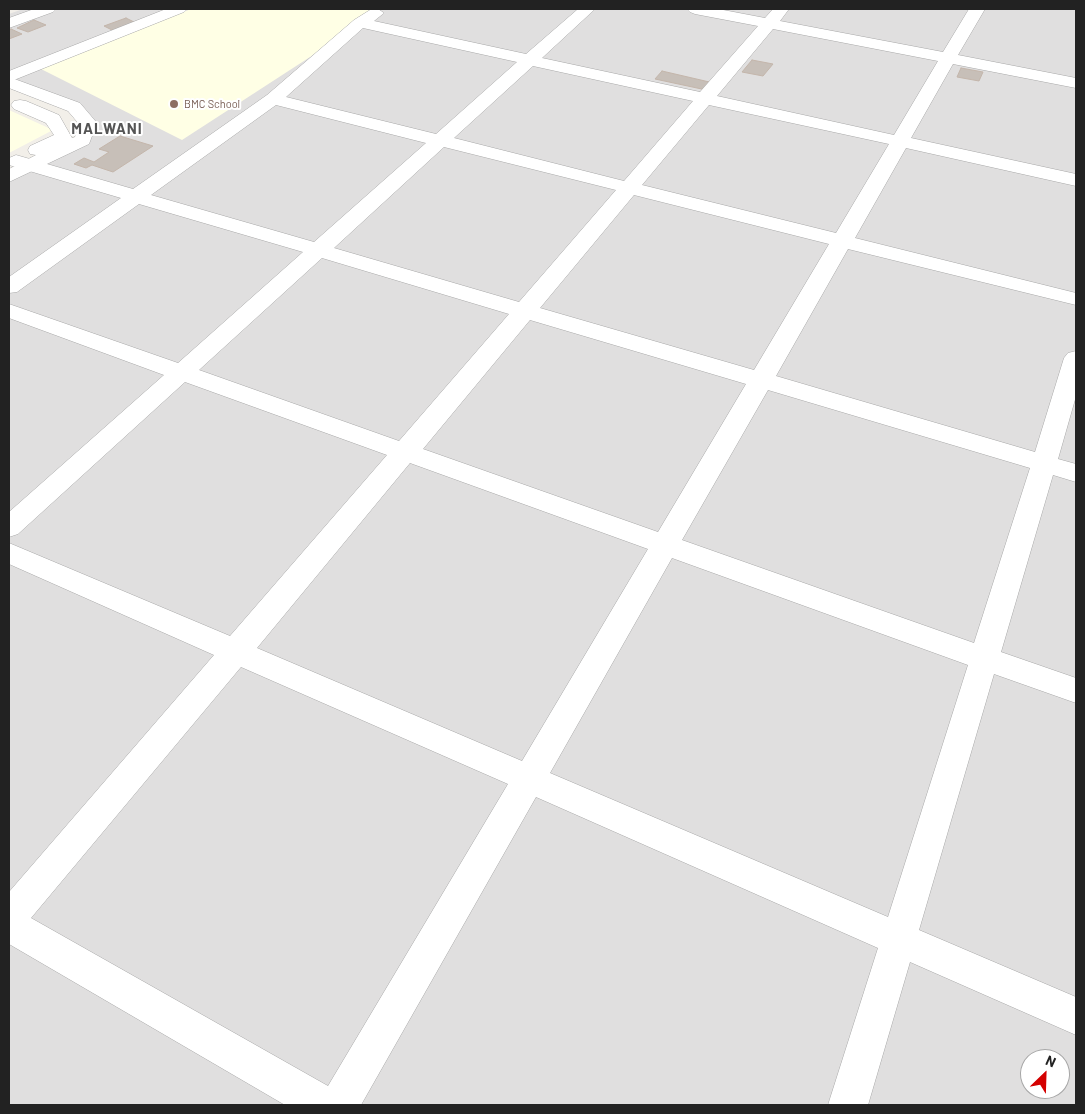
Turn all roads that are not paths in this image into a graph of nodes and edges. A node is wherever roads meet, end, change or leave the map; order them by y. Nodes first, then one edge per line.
1 (17, 9) edge
2 (48, 9) edge
3 (179, 9) edge
4 (381, 9) edge
5 (587, 9) edge
6 (695, 9) edge
7 (977, 9) edge
8 (9, 12) edge
9 (775, 16) edge
10 (9, 23) edge
11 (360, 23) junction
12 (949, 58) junction
13 (531, 59) junction
14 (9, 77) edge
15 (9, 82) edge
16 (1076, 83) edge
17 (706, 98) junction
18 (273, 99) junction
19 (9, 100) edge
20 (440, 141) junction
21 (900, 141) junction
22 (16, 167) edge
23 (1076, 180) edge
24 (629, 188) junction
25 (136, 196) junction
26 (842, 241) junction
27 (318, 250) junction
28 (9, 287) edge
29 (1076, 299) edge
30 (525, 310) junction
31 (9, 311) edge
32 (1076, 358) edge
33 (181, 373) junction
34 (761, 380) junction
35 (404, 452) junction
36 (1044, 464) junction
37 (1076, 473) edge
38 (9, 527) edge
39 (665, 545) junction
40 (9, 552) edge
41 (235, 651) junction
42 (984, 659) junction
43 (1076, 692) edge
44 (529, 779) junction
45 (9, 918) edge
46 (9, 925) edge
47 (898, 939) junction
48 (1076, 1016) edge
49 (323, 1105) edge
50 (339, 1105) edge
51 (848, 1105) edge

1 - 8 street
2 - 10 street
3 - 14 street
4 - 11 street
5 - 13 street
6 - 9 street
7 - 12 street
9 - 12 street
9 - 17 street
11 - 13 street
11 - 18 street
12 - 16 street
12 - 21 street
13 - 17 street
13 - 20 street
15 - 22 street
17 - 21 street
17 - 24 street
18 - 20 street
18 - 25 street
19 - 22 street
20 - 24 street
20 - 27 street
21 - 23 street
21 - 26 street
22 - 25 street
24 - 26 street
24 - 30 street
25 - 27 street
25 - 28 street
26 - 29 street
26 - 34 street
27 - 30 street
27 - 33 street
30 - 34 street
30 - 35 street
31 - 33 street
32 - 36 street
33 - 35 street
33 - 38 street
34 - 36 street
34 - 39 street
35 - 39 street
35 - 41 street
36 - 37 street
36 - 42 street
39 - 42 street
39 - 44 street
40 - 41 street
41 - 44 street
41 - 45 street
42 - 43 street
42 - 47 street
44 - 47 street
44 - 50 street
46 - 49 street
47 - 48 street
47 - 51 street

